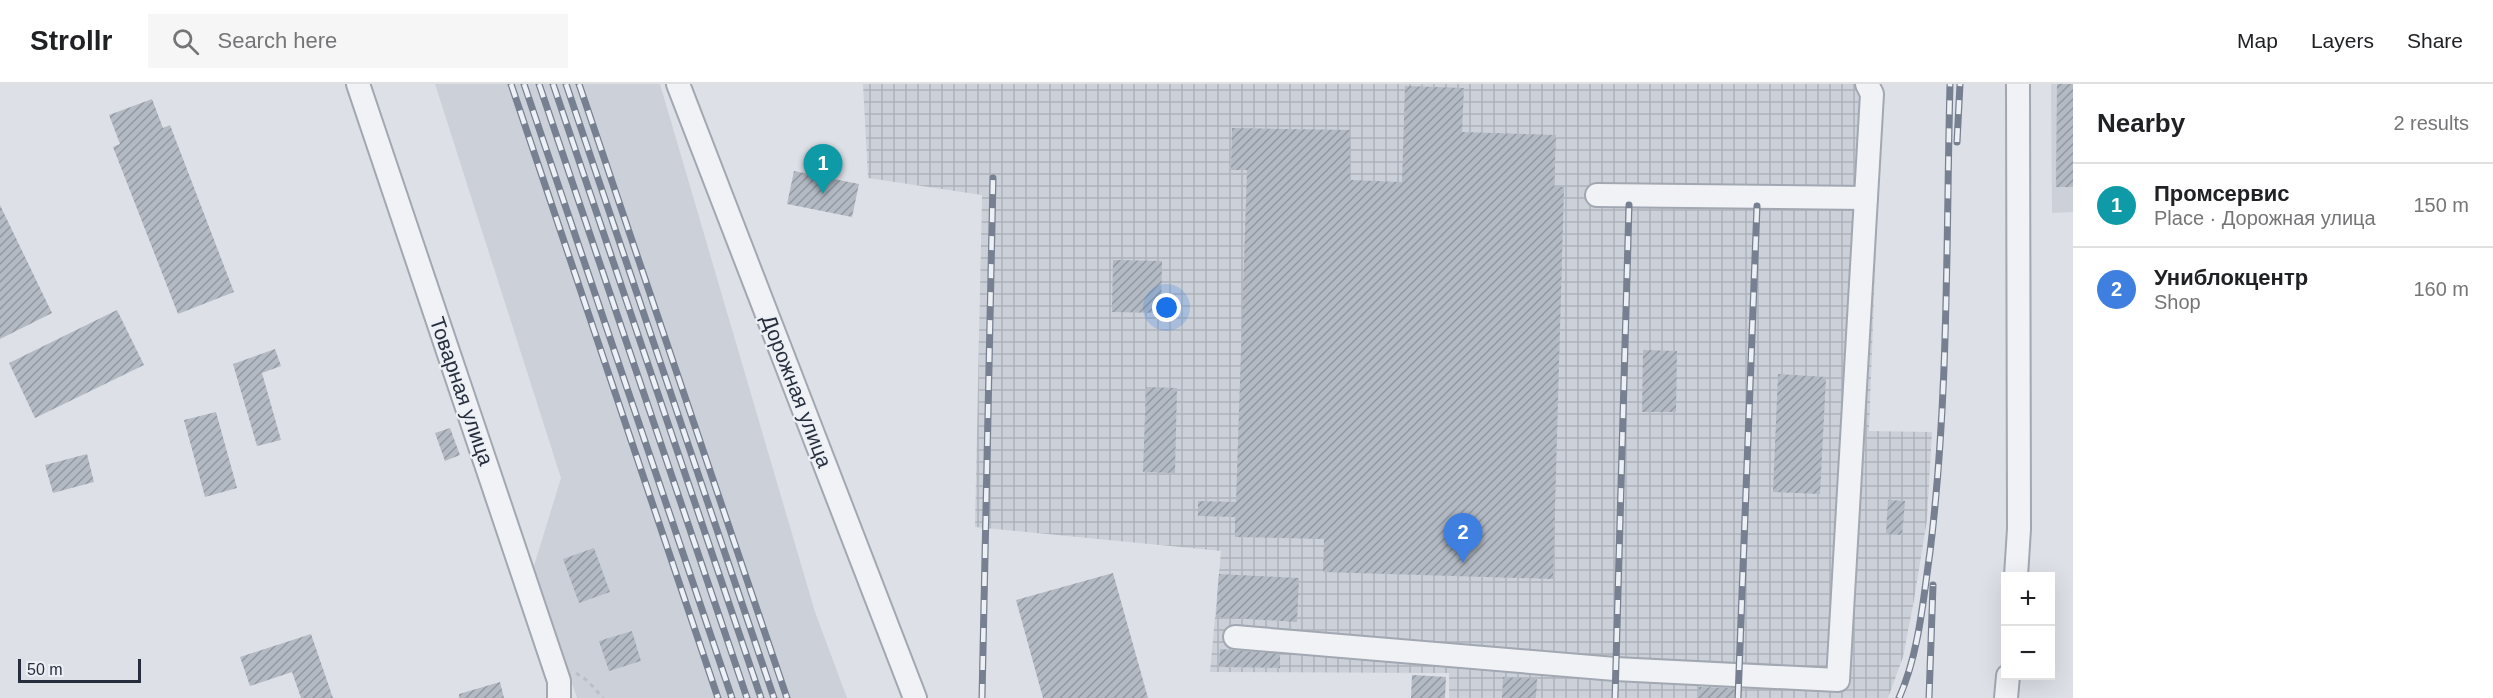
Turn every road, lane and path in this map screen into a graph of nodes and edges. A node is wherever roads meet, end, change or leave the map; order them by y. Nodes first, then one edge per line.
1 (358, 84) edge
2 (678, 84) edge
3 (1867, 84) edge
4 (2018, 84) edge
5 (1597, 195) dead end
6 (1866, 198) junction
7 (2016, 572) edge
8 (1235, 638) dead end
9 (2008, 680) edge
10 (559, 698) edge
11 (915, 698) edge
12 (2006, 698) edge

1 - 10 street, Товарная улица
2 - 11 street, Дорожная улица
3 - 6 street
4 - 7 street
5 - 6 street
6 - 8 street
9 - 12 street

